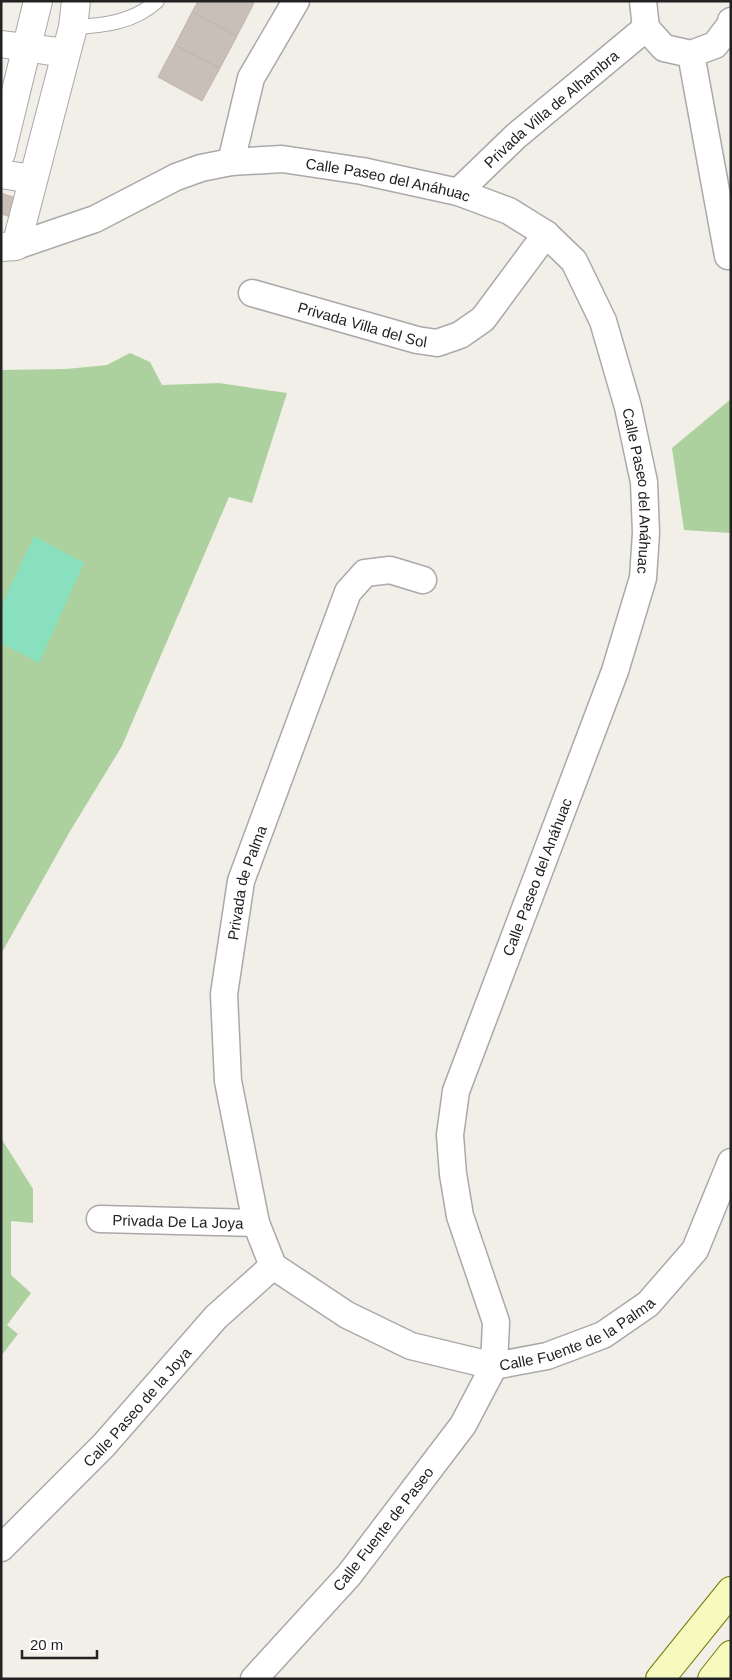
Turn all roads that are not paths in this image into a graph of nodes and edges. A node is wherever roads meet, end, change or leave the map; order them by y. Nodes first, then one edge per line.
1 (38, 1) edge
2 (157, 1) edge
3 (296, 1) edge
4 (643, 1) edge
5 (731, 21) edge
6 (646, 28) junction
7 (70, 33) edge
8 (1, 38) edge
9 (19, 48) edge
10 (691, 54) junction
11 (1, 153) edge
12 (231, 162) junction
13 (1, 174) edge
14 (32, 179) junction
15 (458, 192) junction
16 (546, 234) junction
17 (9, 247) edge
18 (728, 256) dead end
19 (252, 293) dead end
20 (423, 580) dead end
21 (731, 1162) edge
22 (100, 1219) dead end
23 (256, 1223) junction
24 (272, 1266) junction
25 (494, 1366) junction
26 (1, 1548) edge
27 (731, 1592) edge
28 (731, 1655) edge
29 (254, 1679) edge
30 (660, 1679) edge
31 (712, 1679) edge

1 - 9 street
2 - 7 lane
3 - 12 street
4 - 6 street
5 - 10 street
6 - 10 street
6 - 15 street, Privada Villa de Alhambra
7 - 9 lane
7 - 14 street
8 - 9 lane
9 - 11 street
10 - 18 street
12 - 15 street, Calle Paseo del Anáhuac
12 - 17 street, Calle Paseo del Anáhuac
13 - 14 street
14 - 17 street
15 - 16 street, Calle Paseo del Anáhuac
16 - 19 street, Privada Villa del Sol
16 - 25 street, Calle Paseo del Anáhuac
20 - 23 street, Privada de Palma
21 - 25 street, Calle Fuente de la Palma
22 - 23 street, Privada De La Joya
23 - 24 street, Privada de Palma
24 - 25 street, Calle Fuente de la Palma
24 - 26 street, Calle Paseo de la Joya
25 - 29 street, Calle Fuente de Paseo
27 - 30 main road
28 - 31 main road

